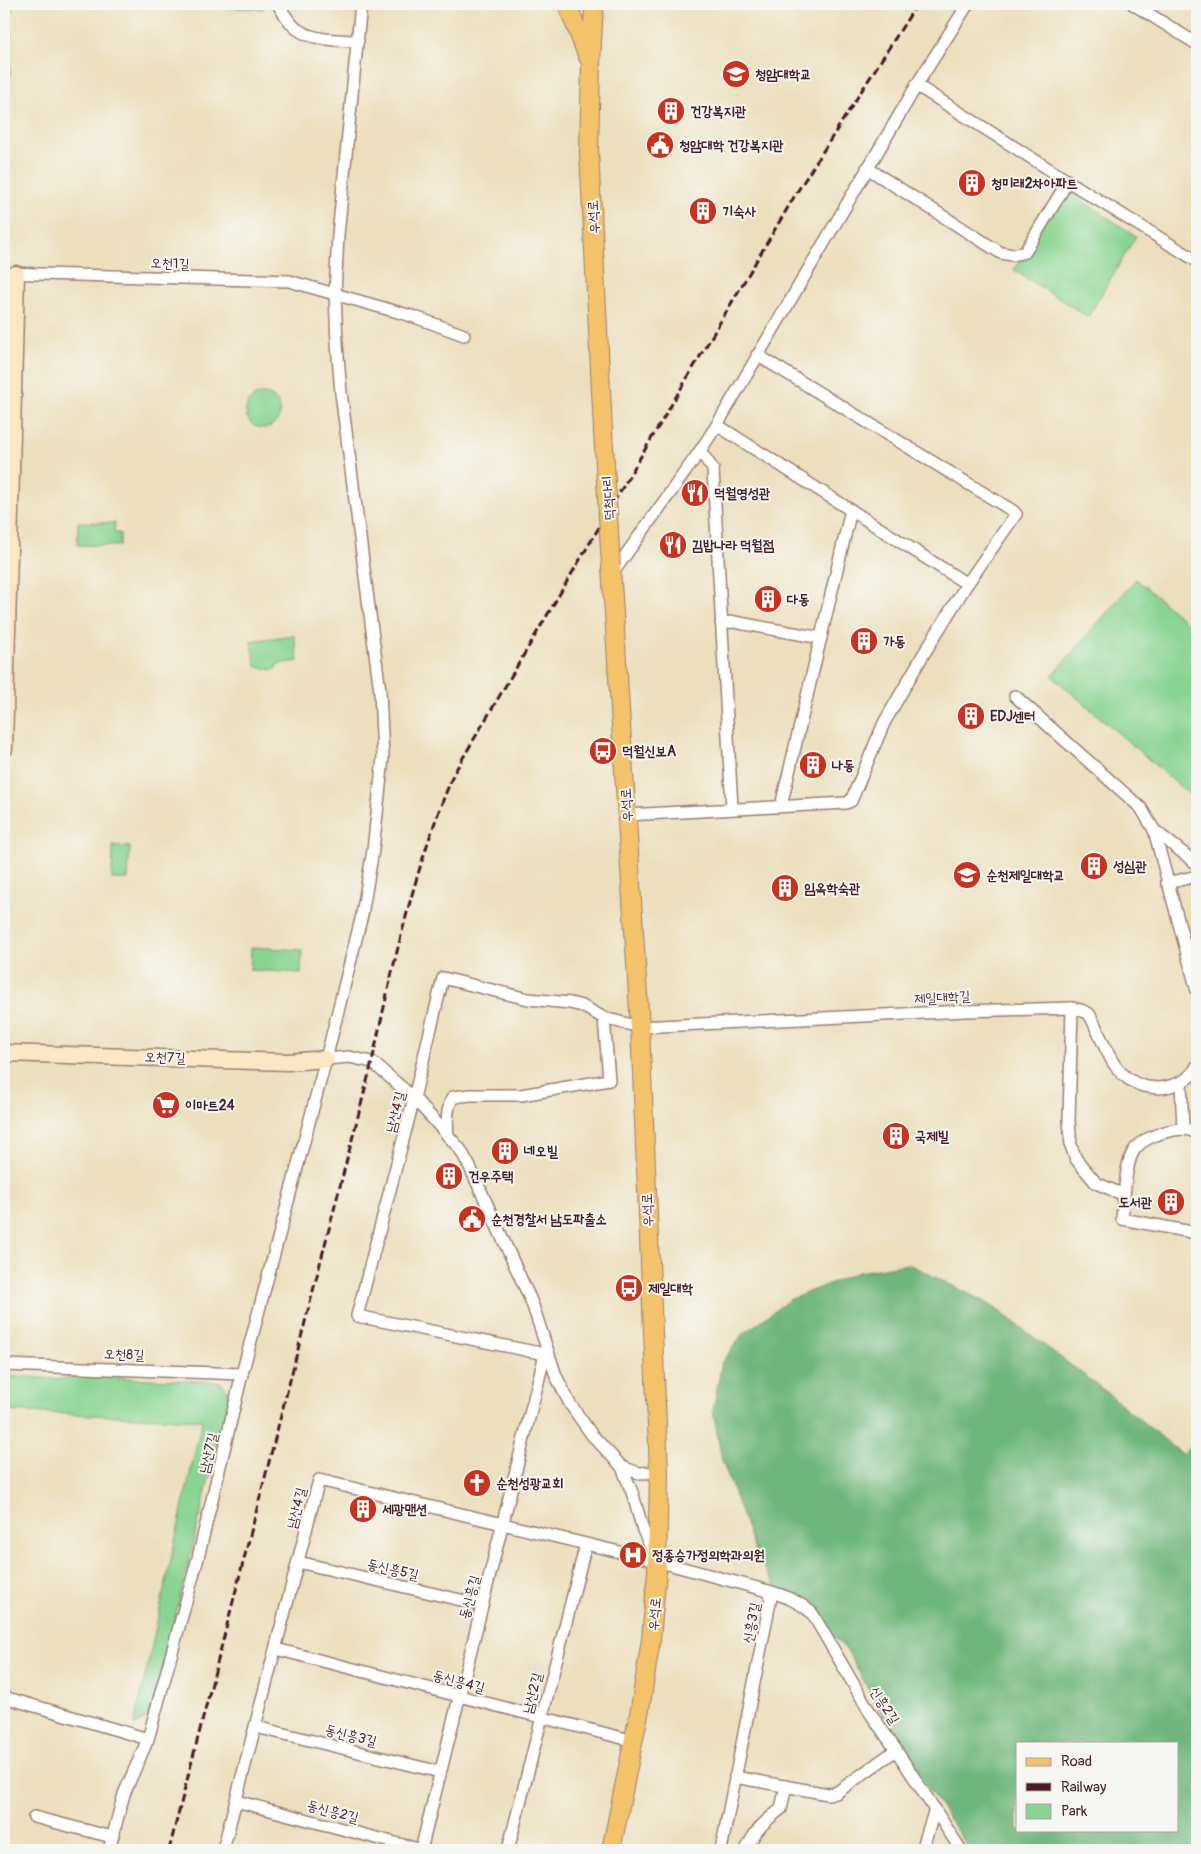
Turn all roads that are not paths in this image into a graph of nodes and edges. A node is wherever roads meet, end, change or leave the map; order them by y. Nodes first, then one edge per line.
1 (278, 4) edge
2 (361, 4) edge
3 (567, 4) edge
4 (594, 4) edge
5 (968, 4) edge
6 (1133, 4) edge
7 (358, 41) junction
8 (1197, 44) edge
9 (591, 63) junction
10 (916, 85) junction
11 (867, 168) junction
12 (1068, 182) junction
13 (1197, 261) edge
14 (10, 273) edge
15 (335, 294) junction
16 (464, 335) dead end
17 (757, 355) junction
18 (717, 425) junction
19 (603, 431) joint
20 (700, 451) junction
21 (851, 510) junction
22 (612, 570) junction
23 (967, 584) junction
24 (6, 618) edge
25 (721, 624) junction
26 (821, 638) junction
27 (1015, 696) dead end
28 (4, 749) edge
29 (781, 806) junction
30 (732, 808) junction
31 (627, 815) junction
32 (1154, 830) junction
33 (1197, 864) edge
34 (1197, 876) edge
35 (1168, 883) junction
36 (1197, 991) edge
37 (1072, 1008) junction
38 (604, 1018) junction
39 (640, 1027) junction
40 (4, 1053) edge
41 (326, 1059) junction
42 (1197, 1066) edge
43 (1180, 1083) junction
44 (414, 1098) junction
45 (1183, 1129) junction
46 (1197, 1133) edge
47 (448, 1136) junction
48 (1124, 1195) junction
49 (1197, 1233) edge
50 (547, 1354) junction
51 (4, 1365) edge
52 (242, 1374) junction
53 (622, 1467) junction
54 (659, 1472) junction
55 (503, 1524) junction
56 (586, 1544) junction
57 (657, 1561) junction
58 (298, 1562) junction
59 (772, 1592) junction
60 (482, 1605) junction
61 (276, 1649) junction
62 (4, 1697) edge
63 (459, 1697) junction
64 (542, 1718) junction
65 (256, 1727) junction
66 (148, 1739) junction
67 (634, 1741) junction
68 (896, 1750) junction
69 (440, 1772) junction
70 (736, 1777) junction
71 (786, 1786) junction
72 (236, 1801) junction
73 (934, 1809) junction
74 (34, 1817) dead end
75 (112, 1837) junction
76 (108, 1850) edge
77 (224, 1850) edge
78 (421, 1850) edge
79 (508, 1850) edge
80 (611, 1850) edge
81 (721, 1850) edge
82 (746, 1850) edge
83 (922, 1850) edge
84 (961, 1850) edge

1 - 7 street
2 - 7 street, 남산7길
3 - 9 main road
4 - 9 main road, 우석로
5 - 10 street
6 - 8 street
7 - 15 street, 남산7길
9 - 19 main road, 우석로
10 - 11 street
10 - 12 street
11 - 12 street
11 - 17 street
12 - 13 street
14 - 15 street, 오천1길
14 - 24 street
15 - 16 street, 오천1길
15 - 41 street, 남산7길
17 - 18 street
17 - 23 street
18 - 20 street
18 - 21 street
19 - 22 main road, 덕척다리, bridge
20 - 22 street
20 - 25 street
21 - 23 street
21 - 26 street
22 - 31 main road, 우석로
23 - 29 street
24 - 28 street
25 - 26 street
25 - 30 street
26 - 29 street
27 - 32 street
29 - 30 street
30 - 31 street
31 - 39 main road, 우석로
32 - 33 street
32 - 35 street
34 - 35 street
35 - 36 street
37 - 39 street, 제일대학길
37 - 43 street
37 - 48 street
38 - 39 street, 제일대학길
38 - 44 street, 남산4길
38 - 47 street
39 - 54 main road, 우석로
40 - 41 street, 오천7길
41 - 44 street
41 - 52 street, 남산7길
42 - 43 street
43 - 45 street
44 - 47 street
44 - 50 street, 남산4길
45 - 46 street
45 - 48 street
47 - 50 street
48 - 49 street
50 - 53 street
50 - 55 street, 동신흥길
51 - 52 street, 오천8길
52 - 66 street, 남산7길
53 - 54 street
53 - 57 street
54 - 57 main road, 우석로
55 - 56 street, 남산4길
55 - 58 street, 남산4길
55 - 60 street, 동신흥길
56 - 57 street, 남산4길
56 - 64 street, 남산2길
57 - 59 street, 신흥3길
57 - 67 main road, 우석로
58 - 60 street, 동신흥5길
58 - 61 street, 남산4길
59 - 68 street, 신흥2길
59 - 70 street, 신흥3길
60 - 63 street, 동신흥길
61 - 63 street, 동신흥4길
61 - 65 street, 남산4길
62 - 66 street
63 - 64 street, 동신흥4길
63 - 69 street, 동신흥길
64 - 67 street, 동신흥4길
64 - 79 street, 남산2길
65 - 69 street, 동신흥3길
65 - 72 street, 남산4길
66 - 75 street, 남산7길
67 - 80 main road, 우석로
68 - 71 street
68 - 73 street, 신흥2길
69 - 78 street, 동신흥길
70 - 71 street
70 - 81 street, 신흥3길
71 - 82 street
72 - 77 street, 남산4길
72 - 78 street, 동신흥2길
73 - 83 street
73 - 84 street, 신흥2길
74 - 75 street
75 - 76 street, 남산7길

